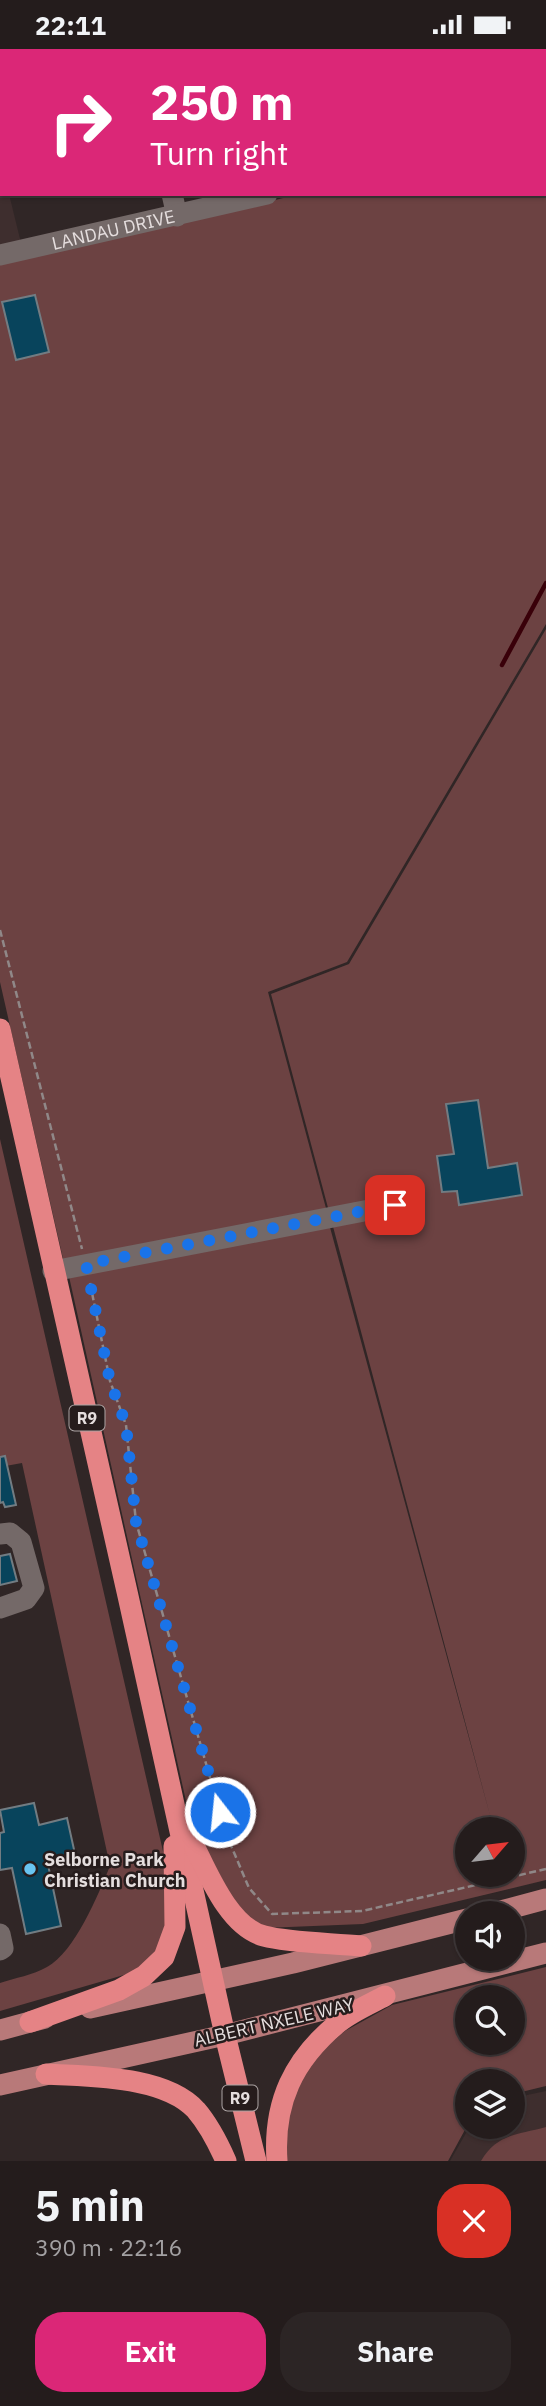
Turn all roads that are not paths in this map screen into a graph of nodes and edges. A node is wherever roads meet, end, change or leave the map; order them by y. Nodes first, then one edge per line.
1 (172, 196) edge
2 (259, 196) edge
3 (177, 216) junction
4 (0, 255) edge
5 (0, 1029) edge
6 (395, 1205) dead end
7 (53, 1271) junction
8 (0, 1534) edge
9 (0, 1608) edge
10 (174, 1807) junction
11 (546, 1899) edge
12 (525, 1905) edge
13 (455, 1922) edge
14 (0, 1934) edge
15 (361, 1946) junction
16 (0, 1950) edge
17 (546, 1953) edge
18 (213, 1980) junction
19 (385, 1996) junction
20 (30, 2022) junction
21 (0, 2030) edge
22 (225, 2035) junction
23 (46, 2074) junction
24 (0, 2085) edge
25 (226, 2161) edge
26 (256, 2161) edge
27 (277, 2161) edge

1 - 3 street
2 - 3 street, LANDAU DRIVE
3 - 4 street, LANDAU DRIVE
5 - 7 highway, R9
6 - 7 street
7 - 10 highway, R9
8 - 9 street
10 - 15 highway
10 - 18 highway, R9
10 - 20 highway
11 - 12 main road
13 - 15 main road
14 - 16 street
15 - 18 main road
17 - 19 main road, ALBERT NXELE WAY
18 - 20 main road
18 - 22 highway, R9
19 - 22 main road, ALBERT NXELE WAY
19 - 27 highway
20 - 21 main road
22 - 23 main road, ALBERT NXELE WAY
22 - 26 highway, R9
23 - 24 main road, ALBERT NXELE WAY
23 - 25 highway

